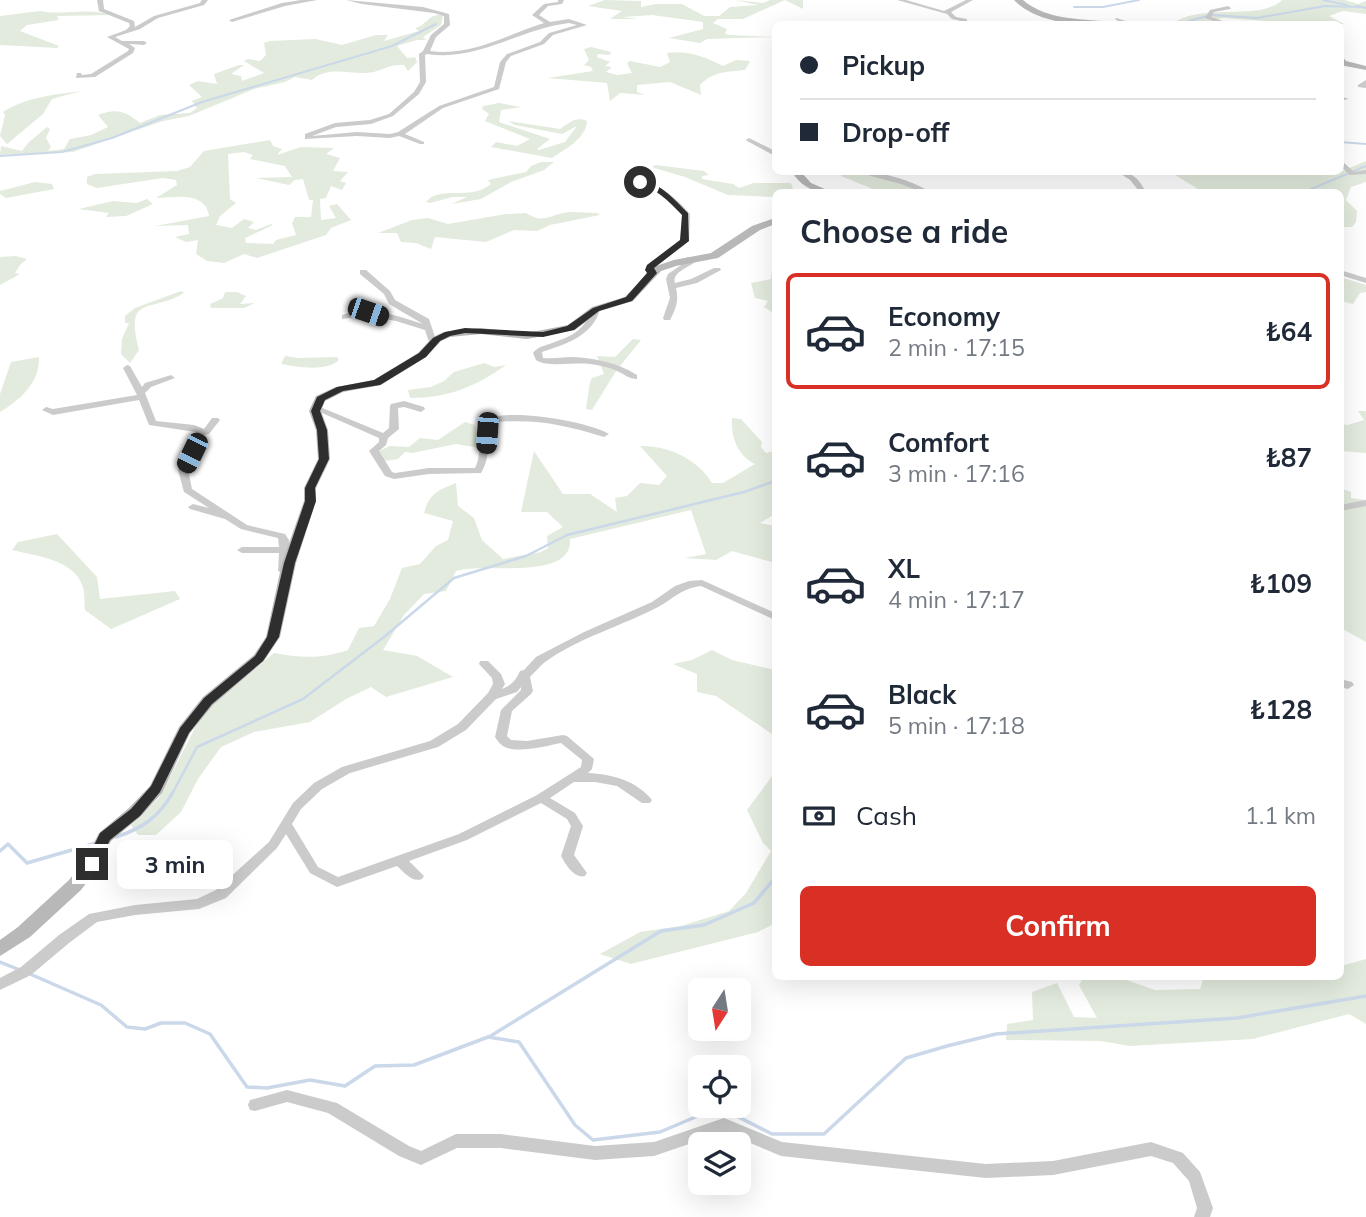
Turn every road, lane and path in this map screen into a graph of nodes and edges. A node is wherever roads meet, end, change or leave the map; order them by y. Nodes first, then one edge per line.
1 (100, 0) edge
2 (205, 0) edge
3 (266, 0) edge
4 (314, 0) edge
5 (348, 0) edge
6 (363, 0) edge
7 (383, 0) edge
8 (561, 0) edge
9 (900, 0) edge
10 (970, 0) edge
11 (283, 2) junction
12 (1021, 2) edge
13 (292, 3) junction
14 (253, 6) dead end
15 (92, 7) dead end
16 (1228, 8) dead end
17 (946, 12) junction
18 (232, 20) dead end
19 (965, 20) dead end
20 (942, 21) edge
21 (1092, 21) edge
22 (1217, 21) edge
23 (548, 23) junction
24 (127, 32) junction
25 (121, 42) junction
26 (144, 43) dead end
27 (426, 52) junction
28 (1344, 64) edge
29 (1366, 69) edge
30 (79, 74) dead end
31 (400, 134) junction
32 (749, 140) dead end
33 (422, 143) dead end
34 (772, 152) edge
35 (1344, 165) edge
36 (1366, 172) edge
37 (799, 175) edge
38 (873, 175) edge
39 (1128, 175) edge
40 (632, 180) dead end
41 (819, 189) edge
42 (919, 189) edge
43 (1141, 189) edge
44 (772, 222) edge
45 (690, 259) junction
46 (717, 271) dead end
47 (363, 272) dead end
48 (652, 273) junction
49 (1344, 273) edge
50 (1366, 281) edge
51 (674, 286) junction
52 (596, 309) junction
53 (345, 317) dead end
54 (667, 318) dead end
55 (431, 336) junction
56 (127, 368) dead end
57 (634, 377) dead end
58 (171, 378) dead end
59 (142, 395) junction
60 (317, 409) junction
61 (421, 409) dead end
62 (46, 410) dead end
63 (215, 420) dead end
64 (200, 433) junction
65 (604, 434) dead end
66 (384, 437) junction
67 (1366, 503) edge
68 (193, 507) dead end
69 (1344, 507) edge
70 (234, 519) junction
71 (242, 550) dead end
72 (284, 550) junction
73 (282, 595) junction
74 (772, 616) edge
75 (484, 664) dead end
76 (524, 674) junction
77 (492, 696) junction
78 (571, 778) junction
79 (541, 798) junction
80 (646, 800) dead end
81 (286, 824) junction
82 (400, 861) junction
83 (581, 873) dead end
84 (418, 876) dead end
85 (0, 949) edge
86 (0, 984) edge
87 (256, 1105) dead end
88 (1202, 1217) edge

1 - 15 street
1 - 24 street
2 - 24 street
3 - 11 street
4 - 13 street
5 - 27 street
6 - 7 street
8 - 23 street
9 - 17 street
10 - 17 street
11 - 13 street
11 - 14 street
12 - 21 street
13 - 18 street
16 - 22 street
17 - 19 street
17 - 20 street
23 - 27 street
23 - 31 street
24 - 25 street
25 - 26 street
25 - 30 street
27 - 31 street
28 - 29 street
31 - 33 street
32 - 34 street
35 - 36 street
37 - 41 street
38 - 42 street
39 - 43 street
40 - 48 street
44 - 45 street
45 - 48 street
45 - 51 street
46 - 51 street
47 - 55 street
48 - 52 street
49 - 50 street
51 - 54 street
52 - 55 street
52 - 57 street
53 - 55 street
55 - 60 street
56 - 59 street
58 - 59 street
59 - 62 street
59 - 64 street
60 - 66 street
60 - 73 street
61 - 66 street
63 - 64 street
64 - 70 street
65 - 66 street
67 - 69 street
68 - 70 street
70 - 72 street
71 - 72 street
72 - 73 street
73 - 85 street
74 - 76 street
75 - 77 street
76 - 77 street
76 - 78 street
77 - 81 street
78 - 79 street
78 - 80 street
79 - 82 street
79 - 83 street
81 - 82 street
81 - 86 street
82 - 84 street
87 - 88 street

